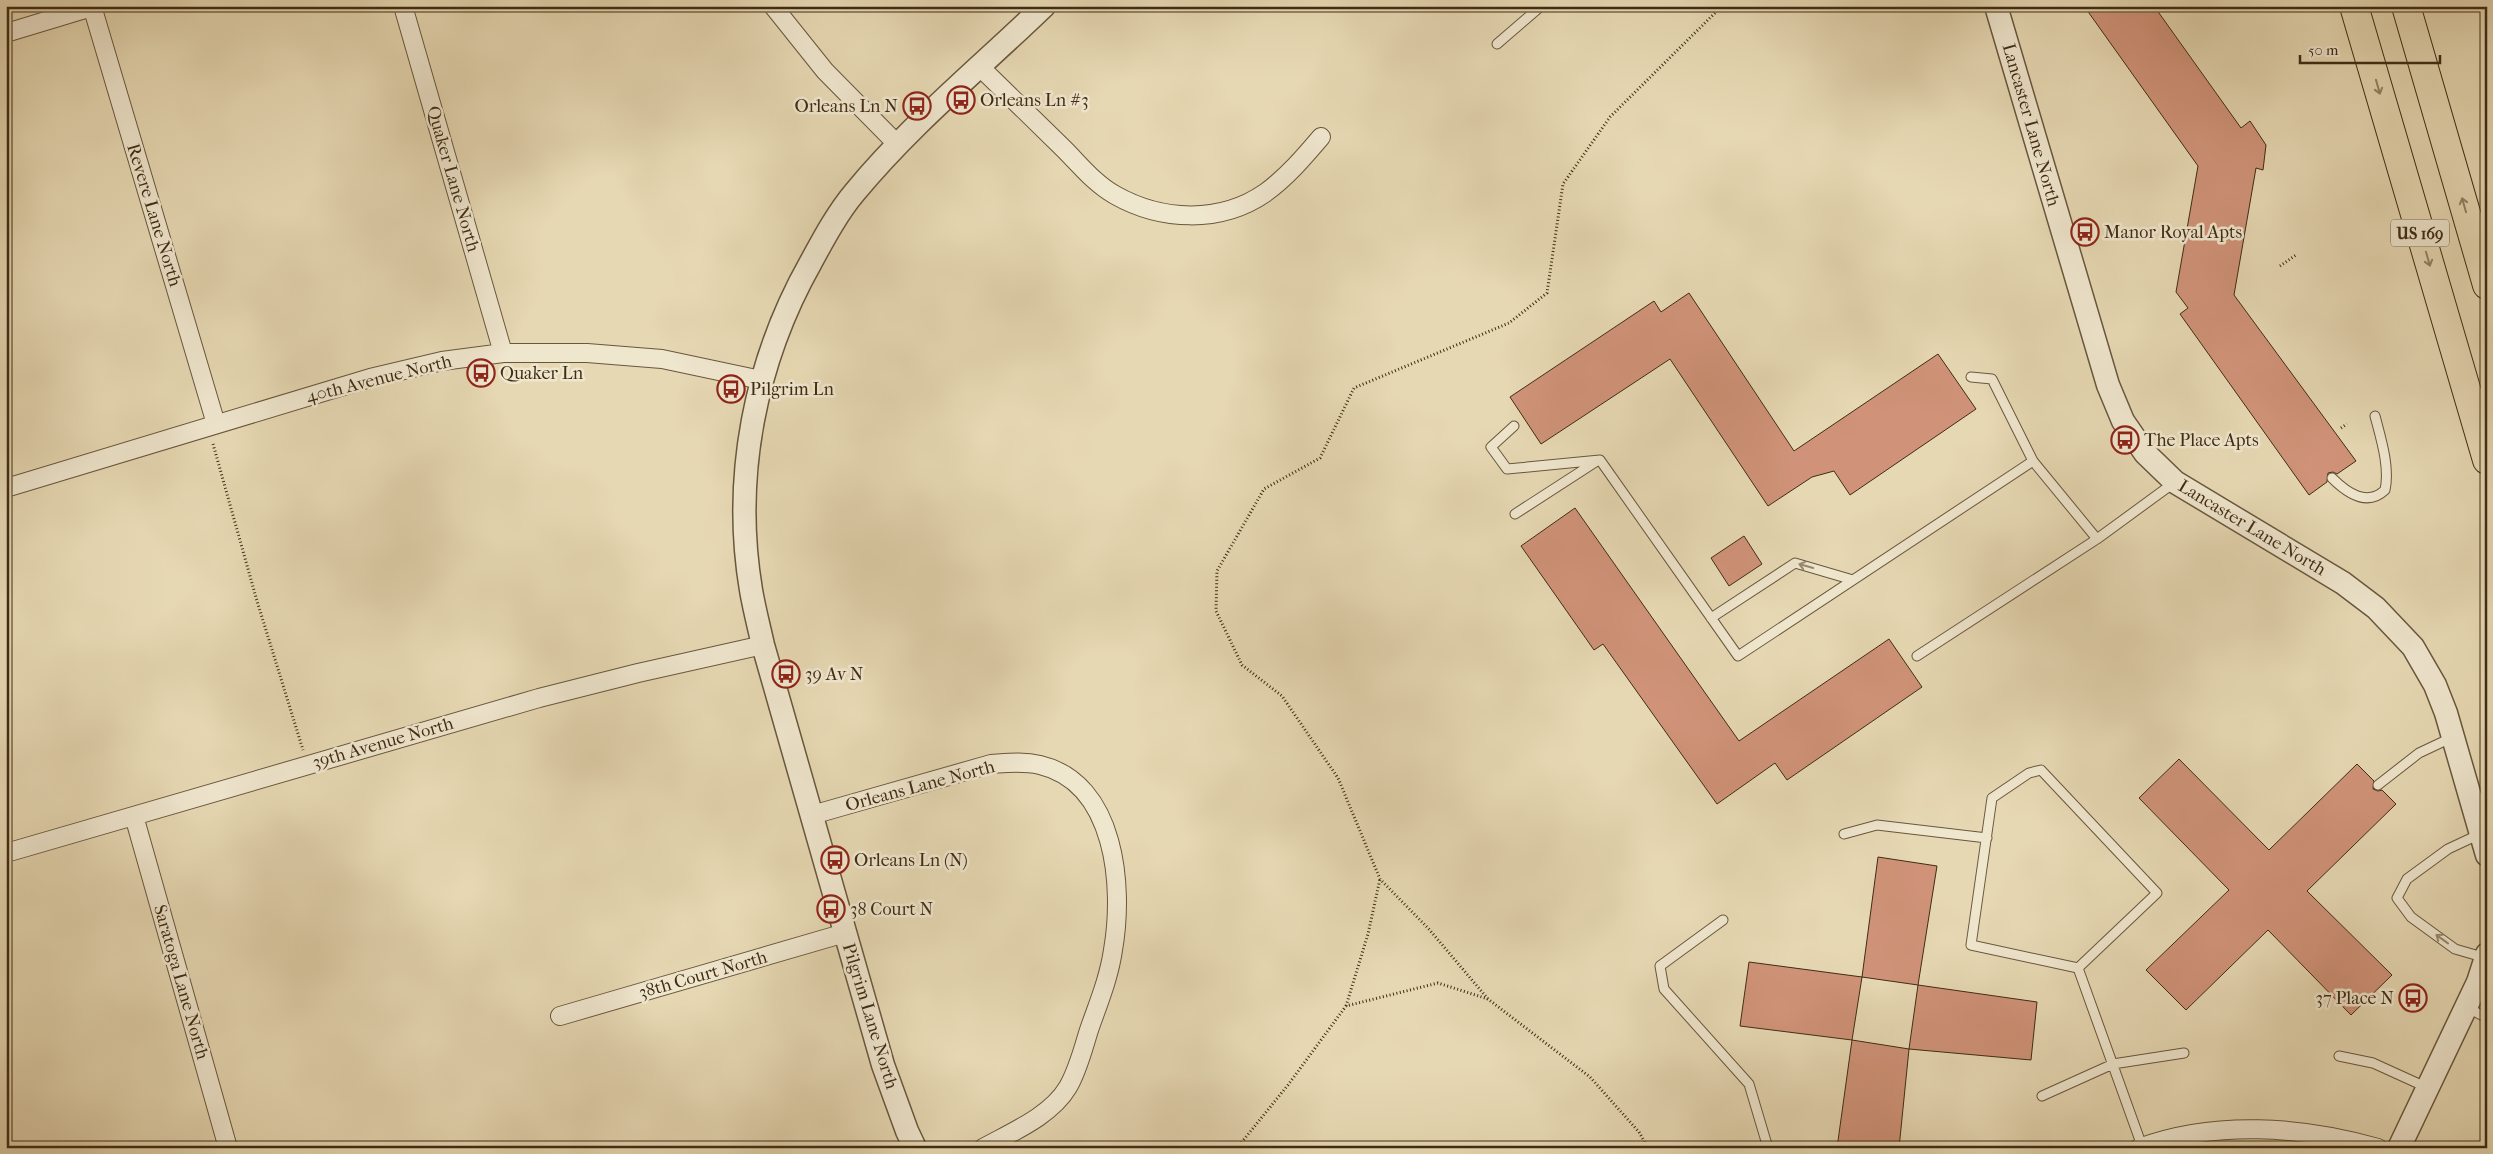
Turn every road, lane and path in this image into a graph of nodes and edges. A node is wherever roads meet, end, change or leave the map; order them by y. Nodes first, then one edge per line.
1 (92, 6) edge
2 (404, 6) edge
3 (773, 6) edge
4 (1044, 6) edge
5 (1541, 6) edge
6 (1722, 6) edge
7 (1996, 6) edge
8 (2354, 6) edge
9 (2406, 6) edge
10 (6, 34) edge
11 (1497, 44) dead end
12 (980, 67) junction
13 (1321, 137) dead end
14 (898, 145) junction
15 (2296, 255) dead end
16 (2280, 266) dead end
17 (2487, 285) edge
18 (503, 353) junction
19 (1971, 377) dead end
20 (762, 380) junction
21 (2375, 416) dead end
22 (216, 424) junction
23 (2347, 424) dead end
24 (1514, 426) dead end
25 (2341, 428) dead end
26 (1600, 460) junction
27 (2033, 460) junction
28 (2487, 460) edge
29 (2332, 478) dead end
30 (2175, 482) junction
31 (6, 488) edge
32 (1515, 514) dead end
33 (2097, 539) junction
34 (1853, 580) junction
35 (1711, 618) junction
36 (763, 645) junction
37 (1917, 656) dead end
38 (2453, 736) junction
39 (308, 764) junction
40 (2378, 785) dead end
41 (812, 815) junction
42 (134, 816) junction
43 (1844, 834) dead end
44 (1986, 838) junction
45 (2484, 844) edge
46 (6, 853) edge
47 (1380, 879) junction
48 (1723, 920) dead end
49 (845, 933) junction
50 (2486, 956) edge
51 (2078, 968) junction
52 (1488, 999) junction
53 (1346, 1006) junction
54 (2466, 1007) junction
55 (560, 1016) dead end
56 (2487, 1018) edge
57 (2184, 1053) dead end
58 (2340, 1056) dead end
59 (2113, 1064) junction
60 (2428, 1088) junction
61 (2042, 1096) dead end
62 (2140, 1147) edge
63 (228, 1148) edge
64 (915, 1148) edge
65 (983, 1148) edge
66 (1237, 1148) edge
67 (1648, 1148) edge
68 (1768, 1148) edge
69 (2378, 1148) edge
70 (2399, 1148) edge

1 - 10 street
1 - 22 street, Revere Lane North
2 - 18 street, Quaker Lane North
3 - 14 street
4 - 12 street, Pilgrim Lane North
5 - 11 lane
6 - 47 path
7 - 30 street, Lancaster Lane North
8 -> 28 highway, US 169
17 -> 9 highway, US 169
12 - 13 street
12 - 14 street, Pilgrim Lane North
14 - 20 street, Pilgrim Lane North
15 - 16 path
18 - 20 street, 40th Avenue North
18 - 22 street, 40th Avenue North
19 - 27 lane
20 - 36 street, Pilgrim Lane North
21 - 29 lane
22 - 31 street, 40th Avenue North
22 - 39 path
23 - 25 path
24 - 26 lane
26 - 32 lane
26 - 35 lane
27 - 33 lane
27 - 34 lane
30 - 33 lane
30 - 38 street, Lancaster Lane North
33 - 37 lane
34 -> 35 lane
34 - 35 lane
36 - 39 street, 39th Avenue North
36 - 41 street, Pilgrim Lane North
38 - 40 lane
38 - 45 street, Lancaster Lane North
39 - 42 street, 39th Avenue North
41 - 49 street, Pilgrim Lane North
41 - 65 street, Orleans Lane North
42 - 46 street, 39th Avenue North
42 - 63 street, Saratoga Lane North
43 - 44 lane
44 - 51 lane
44 - 51 lane
50 -> 45 lane
47 - 52 path
47 - 53 path
48 - 68 lane
49 - 55 street, 38th Court North
49 - 64 street, Pilgrim Lane North
50 - 54 street
51 - 59 lane
52 - 53 path
52 - 67 path
53 - 66 path
54 - 56 lane
54 - 60 street
57 - 59 lane
58 - 60 lane
59 - 61 lane
59 - 62 lane
60 - 70 street
62 - 69 street

